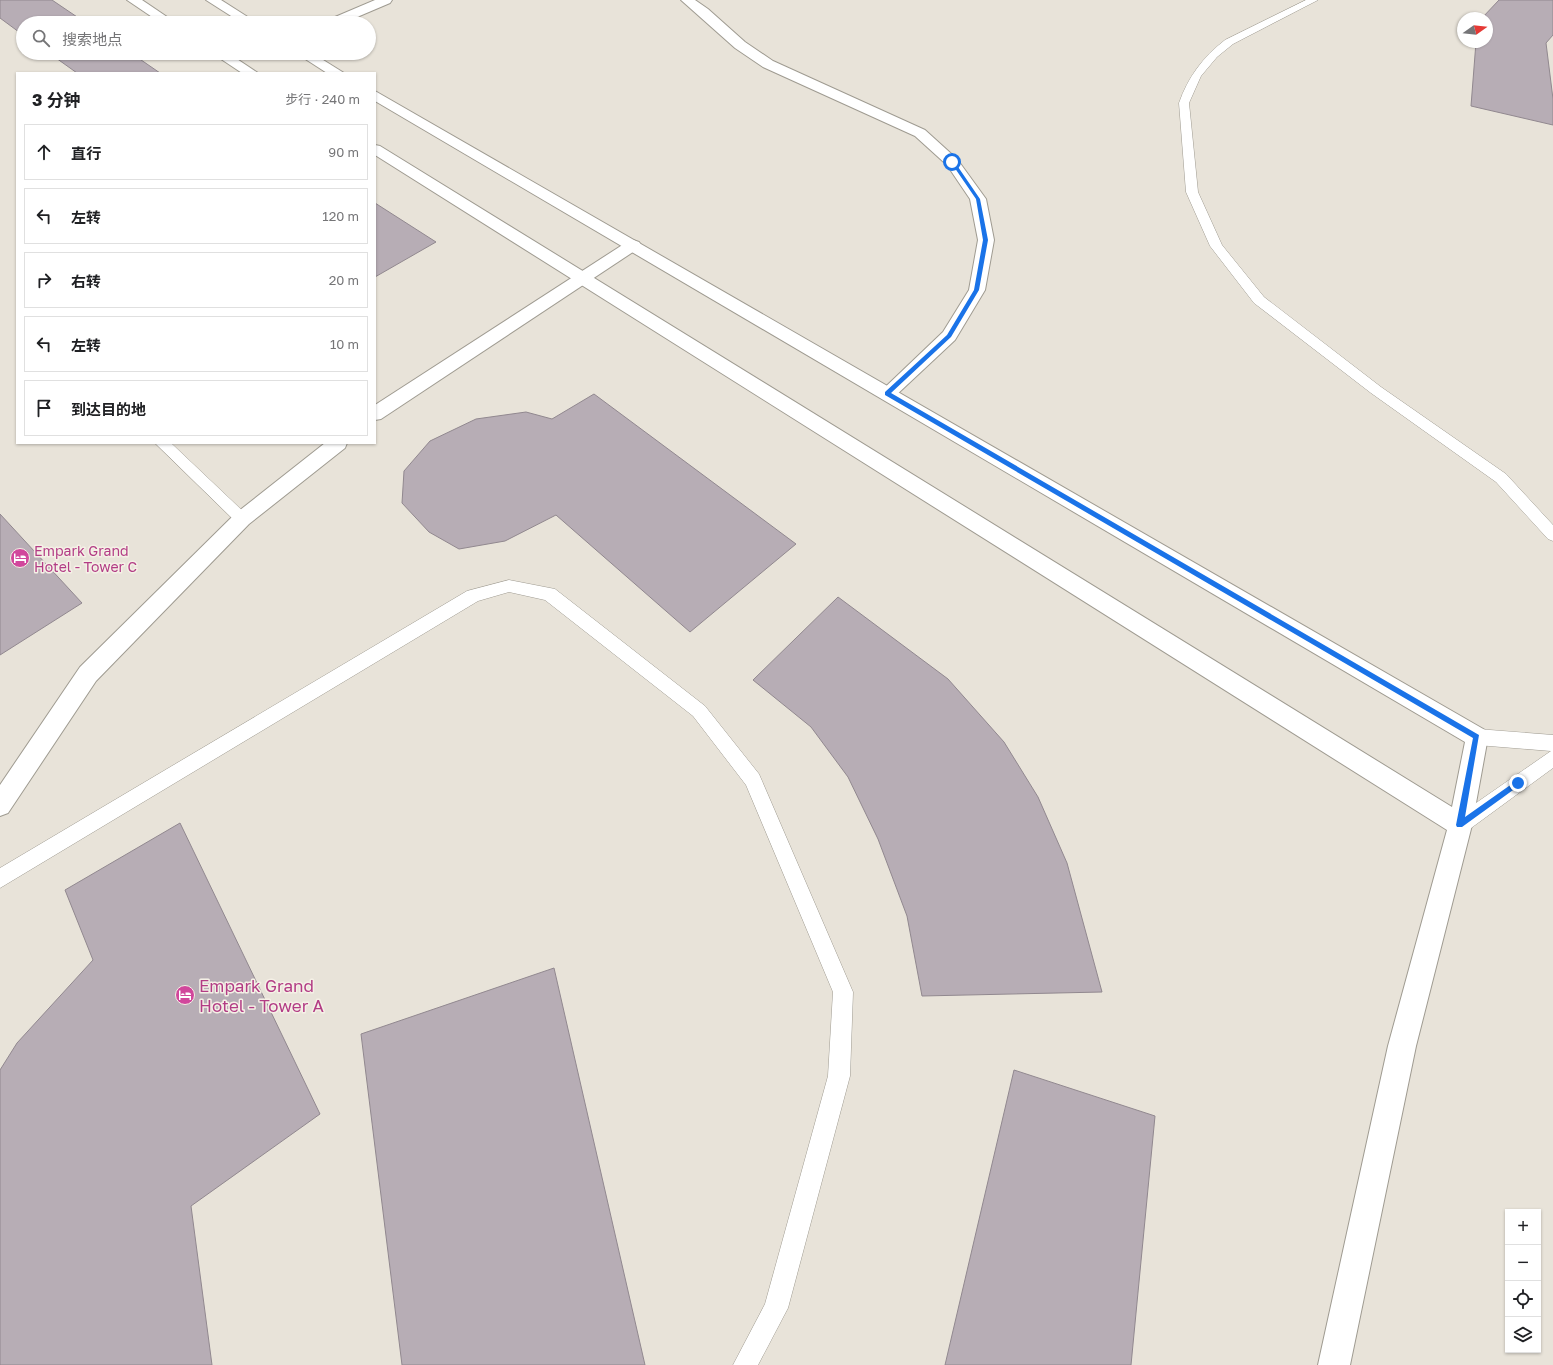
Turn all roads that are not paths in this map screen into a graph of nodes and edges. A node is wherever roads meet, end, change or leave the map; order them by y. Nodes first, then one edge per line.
1 (133, 0) edge
2 (212, 0) edge
3 (386, 0) edge
4 (688, 0) edge
5 (1313, 0) edge
6 (159, 16) edge
7 (239, 16) edge
8 (348, 16) edge
9 (230, 60) edge
10 (315, 60) edge
11 (249, 72) edge
12 (335, 72) edge
13 (376, 96) edge
14 (376, 151) edge
15 (633, 245) junction
16 (582, 277) junction
17 (887, 394) junction
18 (376, 413) edge
19 (163, 444) edge
20 (337, 444) edge
21 (242, 519) junction
22 (1553, 535) edge
23 (1477, 737) junction
24 (1553, 743) edge
25 (1553, 758) edge
26 (0, 805) edge
27 (1460, 825) junction
28 (0, 879) edge
29 (745, 1365) edge
30 (1334, 1365) edge

1 - 6 street
2 - 7 street
3 - 8 street
4 - 17 street
5 - 22 lane
9 - 11 street
10 - 12 street
13 - 15 street
14 - 16 street
15 - 16 street
15 - 17 street
16 - 18 street
16 - 27 street
17 - 23 street
19 - 21 lane
20 - 21 street
21 - 26 street
23 - 24 lane
23 - 27 street
25 - 27 lane
27 - 30 street
28 - 29 lane

